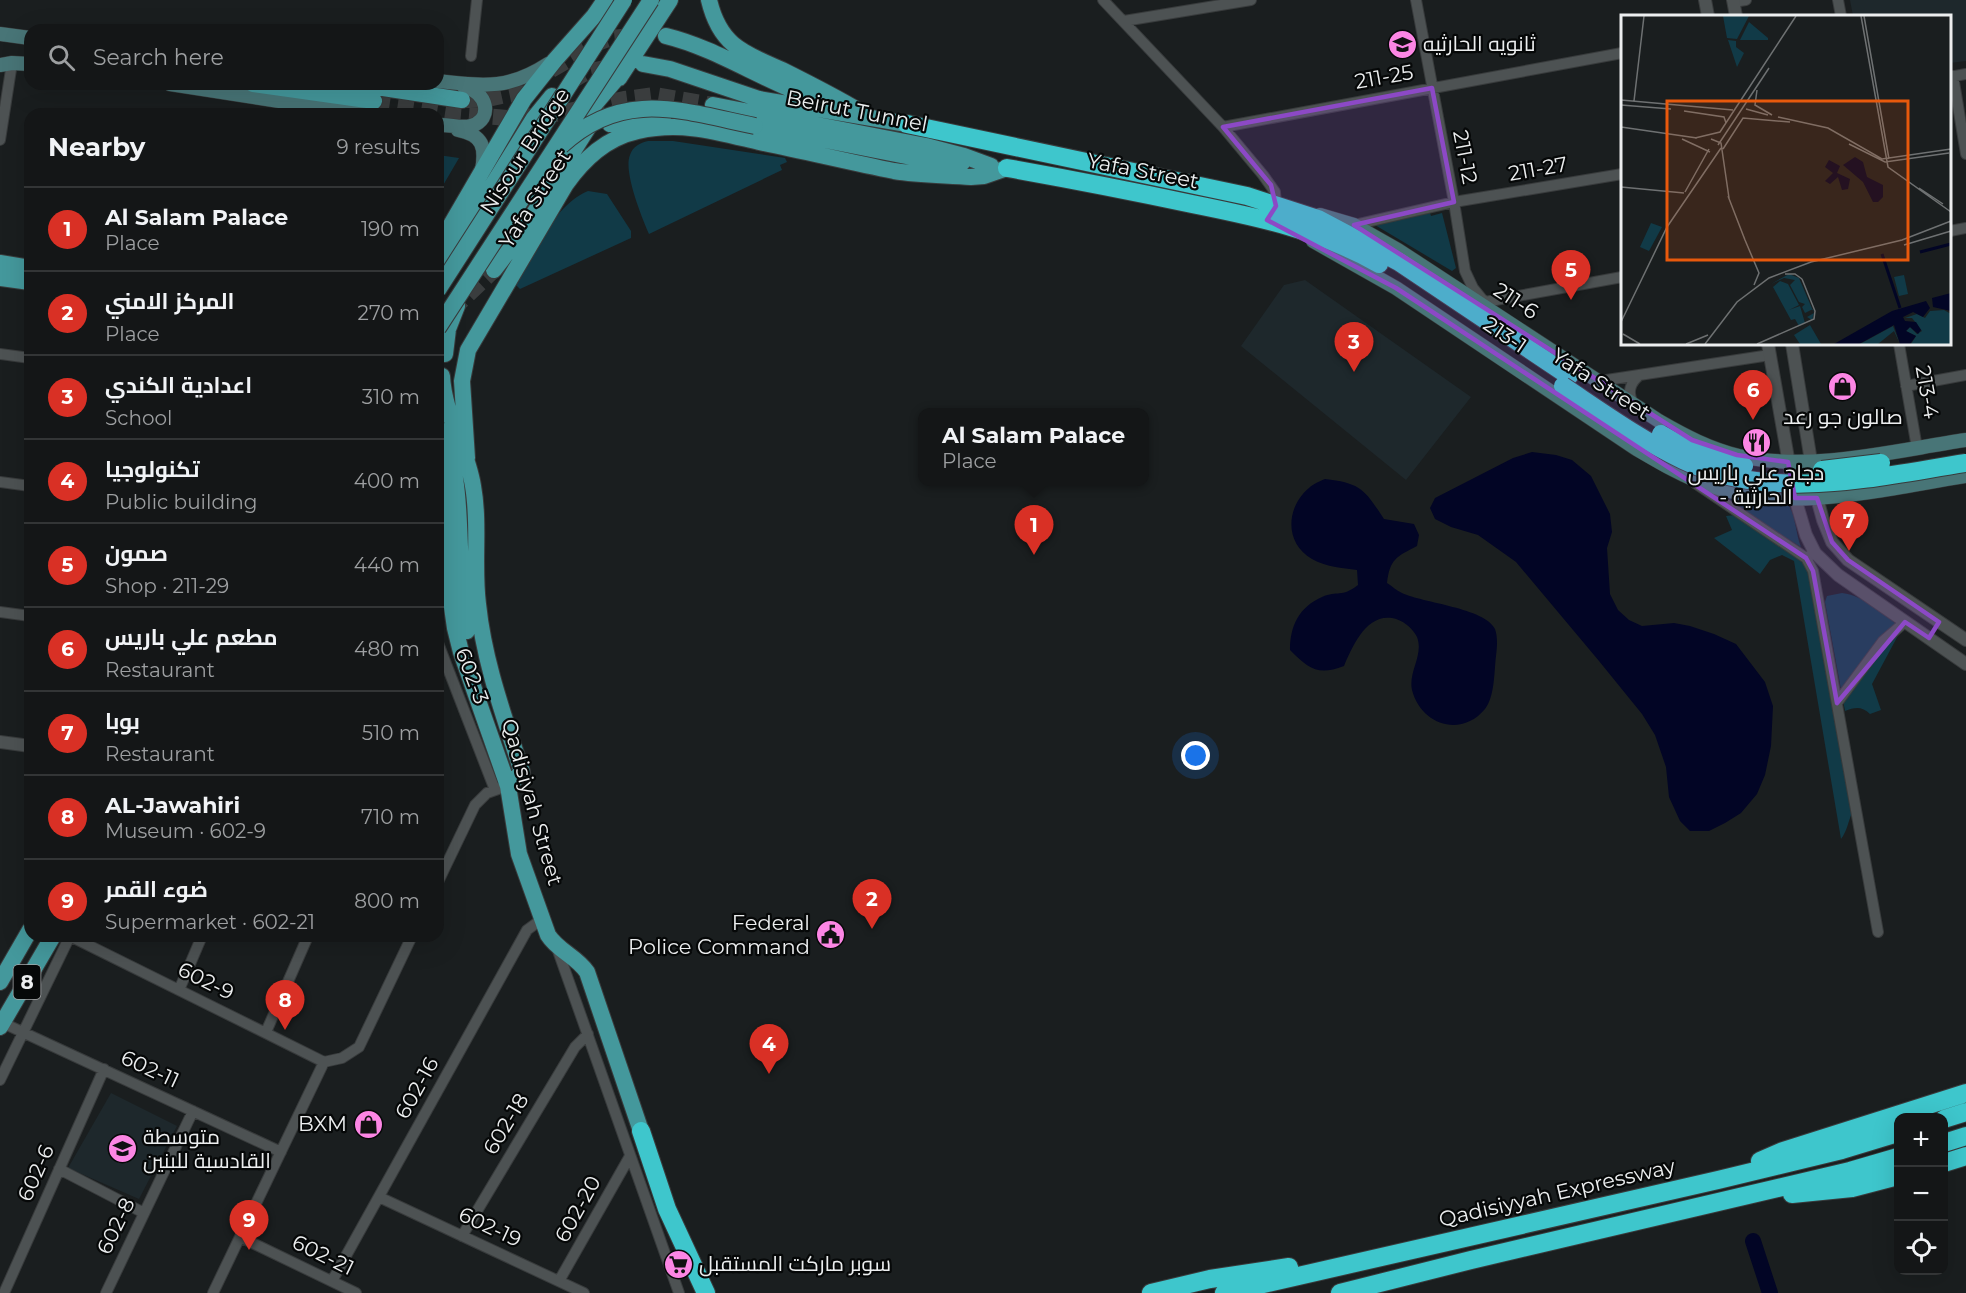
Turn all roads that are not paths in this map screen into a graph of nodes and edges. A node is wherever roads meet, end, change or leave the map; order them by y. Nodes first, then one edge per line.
1 (477, 0) edge
2 (605, 0) edge
3 (624, 0) edge
4 (651, 0) edge
5 (670, 0) edge
6 (709, 0) edge
7 (1104, 0) edge
8 (1251, 0) edge
9 (1416, 0) edge
10 (1705, 0) edge
11 (1838, 0) edge
12 (1708, 15) edge
13 (1841, 15) edge
14 (1124, 21) junction
15 (0, 34) edge
16 (15, 36) junction
17 (666, 36) dead end
18 (24, 37) edge
19 (1621, 53) edge
20 (471, 56) dead end
21 (555, 60) junction
22 (6, 64) edge
23 (24, 64) edge
24 (644, 64) dead end
25 (623, 71) junction
26 (1966, 74) edge
27 (1951, 77) edge
28 (444, 81) edge
29 (1432, 88) junction
30 (220, 90) edge
31 (281, 90) edge
32 (396, 90) edge
33 (552, 96) dead end
34 (462, 100) tunnel mouth
35 (713, 105) tunnel mouth
36 (368, 108) edge
37 (860, 111) junction
38 (907, 124) junction
39 (444, 125) edge
40 (444, 126) edge
41 (688, 126) junction
42 (1223, 127) junction
43 (0, 140) edge
44 (579, 142) junction
45 (1966, 154) edge
46 (999, 167) junction
47 (540, 168) junction
48 (482, 173) junction
49 (1621, 174) edge
50 (1454, 202) junction
51 (1276, 210) junction
52 (1354, 225) junction
53 (1966, 228) edge
54 (1951, 231) edge
55 (451, 240) edge
56 (444, 254) edge
57 (0, 263) edge
58 (24, 267) edge
59 (494, 270) tunnel mouth
60 (1621, 277) edge
61 (444, 281) edge
62 (4, 282) edge
63 (24, 282) edge
64 (1485, 302) junction
65 (1495, 313) junction
66 (444, 319) edge
67 (1792, 345) edge
68 (1899, 345) edge
69 (1768, 349) edge
70 (444, 351) edge
71 (0, 354) edge
72 (445, 354) junction
73 (24, 357) edge
74 (444, 360) edge
75 (1641, 375) junction
76 (1966, 375) edge
77 (1566, 381) junction
78 (1600, 381) junction
79 (1906, 386) junction
80 (444, 396) edge
81 (1633, 404) junction
82 (444, 440) edge
83 (1966, 440) edge
84 (1917, 448) junction
85 (1966, 451) edge
86 (467, 458) junction
87 (1811, 461) junction
88 (1788, 462) junction
89 (1966, 463) edge
90 (1966, 476) edge
91 (1691, 478) junction
92 (0, 482) edge
93 (24, 485) edge
94 (1795, 498) junction
95 (1817, 498) junction
96 (444, 542) edge
97 (1810, 555) junction
98 (1896, 593) junction
99 (1886, 609) junction
100 (0, 612) edge
101 (24, 615) edge
102 (1905, 622) junction
103 (1939, 622) junction
104 (1929, 638) junction
105 (1966, 640) edge
106 (444, 657) edge
107 (1966, 664) edge
108 (478, 698) junction
109 (1837, 703) junction
110 (0, 742) edge
111 (24, 745) edge
112 (502, 788) junction
113 (444, 869) edge
114 (542, 919) junction
115 (1878, 932) dead end
116 (24, 940) edge
117 (49, 942) edge
118 (67, 942) edge
119 (92, 942) edge
120 (199, 942) edge
121 (305, 942) edge
122 (409, 942) edge
123 (557, 946) junction
124 (0, 982) edge
125 (179, 990) junction
126 (1, 1025) edge
127 (266, 1032) junction
128 (23, 1033) junction
129 (588, 1034) junction
130 (324, 1062) junction
131 (104, 1069) junction
132 (0, 1080) edge
133 (1966, 1093) edge
134 (193, 1111) junction
135 (1966, 1112) edge
136 (1948, 1118) edge
137 (641, 1131) joint
138 (1894, 1134) edge
139 (1966, 1136) edge
140 (1948, 1142) edge
141 (281, 1152) junction
142 (630, 1156) junction
143 (1966, 1156) edge
144 (1894, 1158) edge
145 (1948, 1162) edge
146 (60, 1169) junction
147 (1894, 1177) edge
148 (1718, 1180) junction
149 (379, 1197) junction
150 (1724, 1200) junction
151 (144, 1213) junction
152 (462, 1236) junction
153 (240, 1237) junction
154 (1305, 1274) junction
155 (332, 1281) junction
156 (559, 1281) junction
157 (4, 1293) edge
158 (106, 1293) edge
159 (213, 1293) edge
160 (356, 1293) edge
161 (585, 1293) edge
162 (679, 1293) edge
163 (706, 1293) edge
164 (1151, 1293) edge
165 (1224, 1293) edge
166 (1340, 1293) edge

1 - 20 street
2 - 21 main road
3 - 61 main road, Nisour Bridge, bridge
4 - 47 main road, Nisour Bridge, bridge
5 - 25 main road
6 - 37 main road
7 - 14 street
8 - 14 street
9 - 29 street, 211-12
10 - 12 street
11 - 13 street
14 - 42 street
15 - 16 main road
16 - 18 main road
16 - 22 main road
17 - 37 main road, Beirut Tunnel
19 - 29 street, 211-25
21 - 28 main road
21 - 48 main road
22 - 23 main road
22 - 43 street
24 - 38 main road, Yafa Street
25 - 44 main road
25 - 72 main road, Qadisiyah Street
26 - 27 street
27 - 45 street
28 - 39 main road
29 - 42 street, 211-25
29 - 50 street, 211-12
30 - 36 main road
31 - 36 main road
32 - 34 main road
33 - 55 main road
35 - 46 main road, Beirut Tunnel
37 - 38 main road, Beirut Tunnel
38 - 51 highway, Yafa Street
40 - 48 main road
41 - 44 main road
41 - 46 main road, Yafa Street
41 - 86 main road, Yafa Street
42 - 51 street
44 - 59 main road
46 - 47 main road, bridge
46 - 51 highway, Yafa Street
47 - 66 main road, Nisour Bridge, bridge
48 - 55 main road
49 - 50 street, 211-27
50 - 52 street, 211-27
50 - 64 street, 211-12
51 - 52 main road, 211-6
51 - 77 highway, Yafa Street
51 - 91 main road, 213-1
52 - 65 main road, 211-6
53 - 54 street
55 - 56 main road
57 - 58 main road
60 - 64 street
62 - 63 main road
64 - 65 street, 211-12
65 - 78 main road, 211-6
67 - 87 street
68 - 79 street, 213-4
69 - 75 street
69 - 88 street
70 - 72 main road
71 - 73 street
72 - 74 main road, Qadisiyah Street
75 - 78 street
75 - 81 street
76 - 79 street
77 - 85 highway, Yafa Street, bridge
77 - 89 highway, Yafa Street, bridge
78 - 81 main road, 211-6
79 - 84 street, 213-4
80 - 86 main road, Qadisiyah Street
81 - 88 main road, 211-6
82 - 108 main road
83 - 84 main road
84 - 87 main road
86 - 112 main road, Qadisiyah Street
87 - 88 main road
87 - 95 street
88 - 94 street
90 - 95 main road, 213-1
91 - 94 main road, 213-1
91 - 97 street
92 - 93 street
94 - 95 main road, 213-1
94 - 97 street
95 - 98 street
96 - 108 main road, Qadisiyah Street
97 - 99 street
97 - 109 street
98 - 99 street
98 - 103 street
99 - 102 street
100 - 101 street
102 - 104 street
102 - 109 street
103 - 104 street
103 - 105 street
104 - 107 street
106 - 112 street, 602-3
108 - 112 main road, Qadisiyah Street
109 - 115 street
110 - 111 street
112 - 113 street
112 - 114 main road, Qadisiyah Street
114 - 123 main road, Qadisiyah Street
114 - 149 street, 602-16
116 - 124 main road, 8
117 - 126 main road, 8
118 - 128 street
119 - 125 street, 602-9
120 - 125 street
121 - 127 street
122 - 130 street
123 - 129 street
123 - 137 main road, Qadisiyah Street
125 - 127 street, 602-9
126 - 128 street, 602-11
127 - 130 street, 602-9
128 - 131 street, 602-11
128 - 132 street
129 - 142 street
129 - 152 street, 602-18
130 - 141 street
131 - 134 street, 602-11
131 - 146 street, 602-6
133 - 148 highway
134 - 141 street, 602-11
134 - 151 street, 602-8
135 - 136 highway
137 - 163 highway
138 - 148 highway, Qadisiyyah Expressway
139 - 140 highway
141 - 153 street
142 - 156 street, 602-20
142 - 162 street
143 - 145 highway
144 - 150 highway
146 - 151 street
146 - 157 street, 602-6
147 - 150 highway
148 - 154 highway, Qadisiyyah Expressway
149 - 152 street, 602-19
149 - 155 street, 602-16
150 - 166 highway
151 - 158 street, 602-8
152 - 156 street, 602-19
153 - 155 street, 602-21
153 - 159 street
154 - 164 highway
154 - 165 highway, Qadisiyyah Expressway
155 - 160 street, 602-21
156 - 161 street, 602-19

